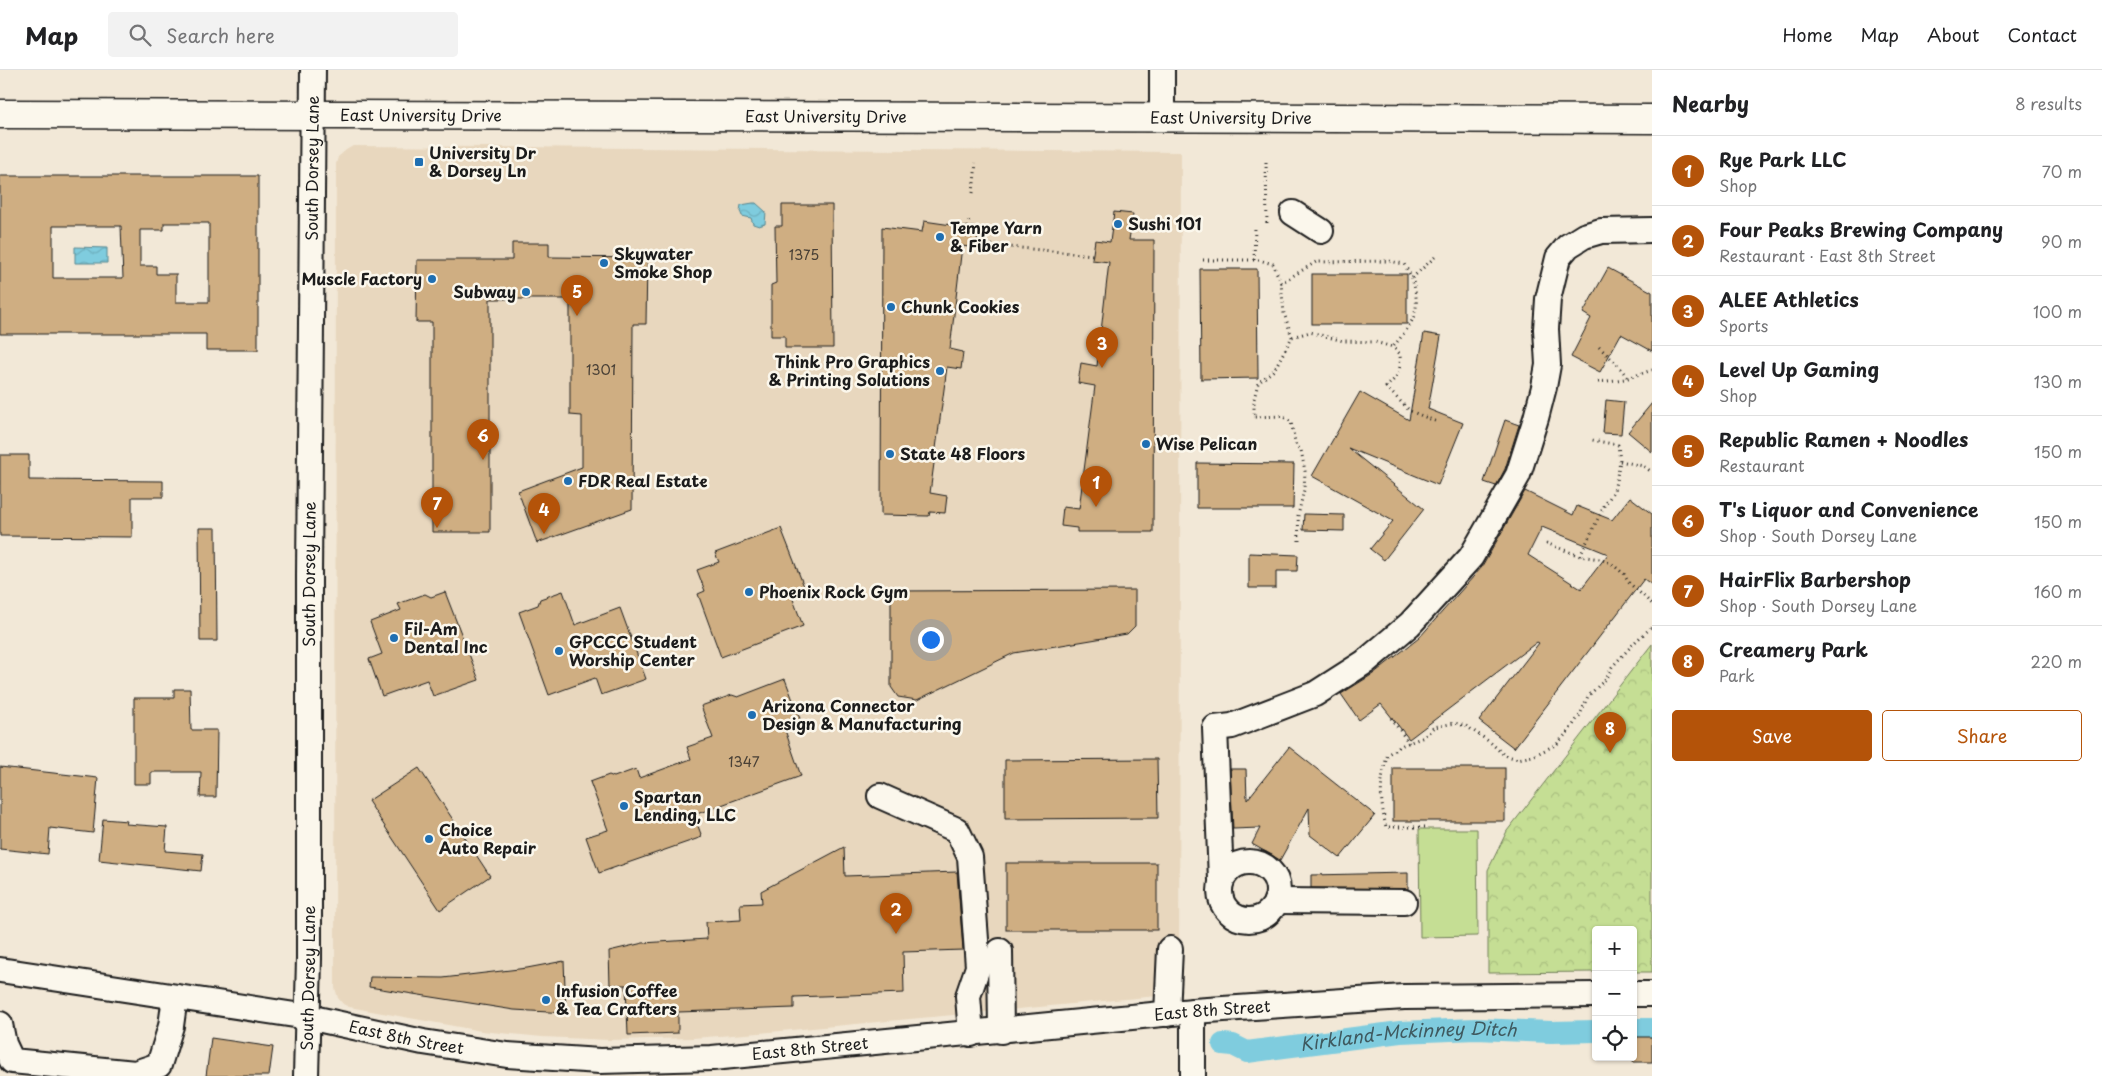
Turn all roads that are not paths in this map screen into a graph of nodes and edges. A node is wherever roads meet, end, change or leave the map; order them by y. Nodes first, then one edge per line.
1 (313, 70) edge
2 (1162, 70) edge
3 (311, 113) junction
4 (0, 114) edge
5 (1162, 118) junction
6 (1652, 119) edge
7 (1293, 213) dead end
8 (1652, 230) edge
9 (1321, 231) dead end
10 (880, 796) dead end
11 (1221, 880) junction
12 (1276, 901) junction
13 (1404, 902) dead end
14 (1170, 949) dead end
15 (1000, 952) dead end
16 (0, 970) edge
17 (1592, 994) edge
18 (1637, 994) edge
19 (1652, 994) edge
20 (176, 996) junction
21 (1193, 1011) junction
22 (1167, 1014) junction
23 (308, 1017) junction
24 (0, 1024) edge
25 (1001, 1031) junction
26 (972, 1034) junction
27 (306, 1076) edge
28 (1193, 1076) edge

1 - 3 street, South Dorsey Lane
2 - 5 street
3 - 4 main road, East University Drive
3 - 5 main road, East University Drive
3 - 23 street, South Dorsey Lane
5 - 6 main road, East University Drive
7 - 9 street
8 - 11 street
10 - 26 street
11 - 12 street
11 - 12 street
12 - 13 street
14 - 22 street
15 - 25 street
16 - 20 street, East 8th Street
17 - 21 street, East 8th Street
18 - 19 street
20 - 23 street, East 8th Street
20 - 24 street
21 - 22 street, East 8th Street
21 - 28 street
22 - 25 street, East 8th Street
23 - 26 street, East 8th Street
23 - 27 street, South Dorsey Lane
25 - 26 street, East 8th Street

